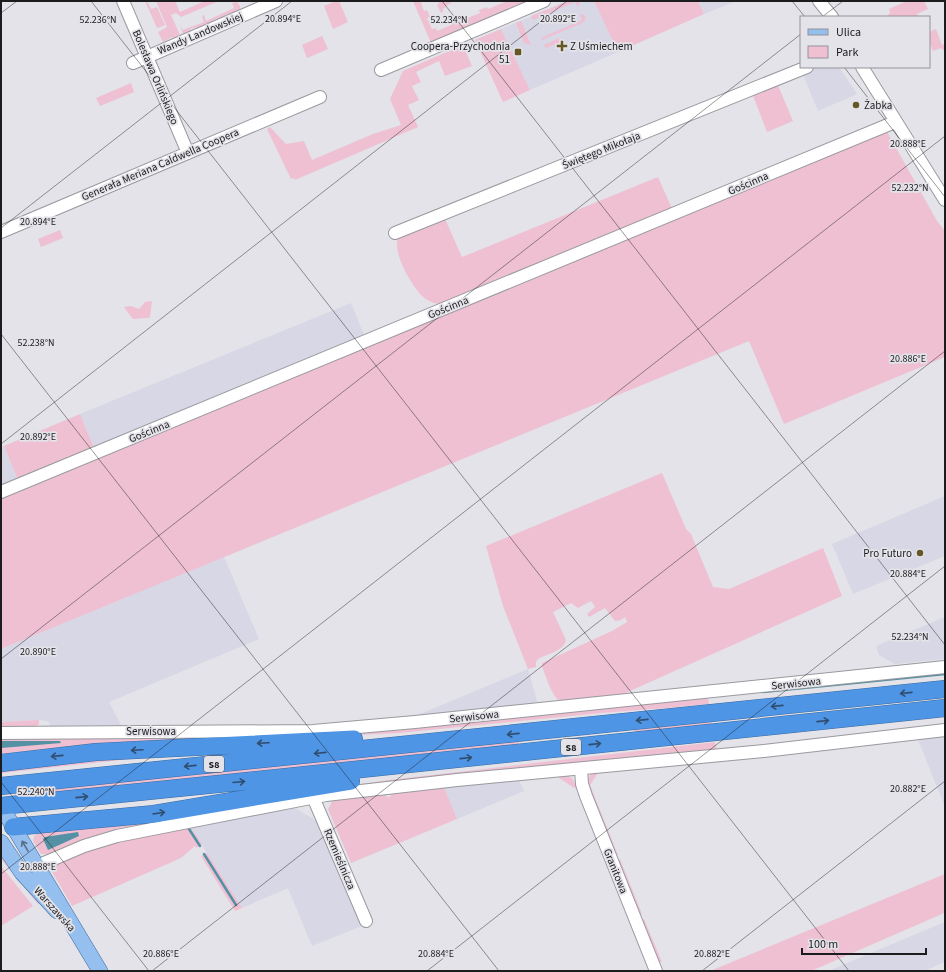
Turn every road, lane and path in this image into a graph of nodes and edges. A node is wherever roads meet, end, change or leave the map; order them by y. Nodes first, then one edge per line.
1 (122, 1) edge
2 (276, 1) edge
3 (544, 1) edge
4 (819, 1) edge
5 (831, 16) edge
6 (147, 56) junction
7 (132, 63) dead end
8 (805, 68) edge
9 (863, 68) edge
10 (381, 70) dead end
11 (320, 97) dead end
12 (895, 122) junction
13 (188, 153) junction
14 (945, 200) edge
15 (1, 232) edge
16 (395, 233) dead end
17 (1, 492) edge
18 (945, 667) edge
19 (945, 689) edge
20 (945, 708) edge
21 (945, 730) edge
22 (1, 733) edge
23 (428, 742) junction
24 (427, 762) junction
25 (1, 763) edge
26 (581, 769) junction
27 (1, 786) edge
28 (313, 797) junction
29 (5, 817) edge
30 (1, 842) edge
31 (37, 866) junction
32 (366, 921) dead end
33 (80, 937) junction
34 (100, 971) edge
35 (656, 971) edge

1 - 6 street, Bolesława Orlińskiego
2 - 6 street, Wandy Landowskiej
3 - 10 street
4 - 5 street
6 - 7 street, Wandy Landowskiej
6 - 13 street, Bolesława Orlińskiego
8 - 16 street, Świętego Mikołaja
9 - 12 street
11 - 13 street, Generała Meriana Caldwella Coopera
12 - 14 street
12 - 17 street, Gościnna
13 - 15 street, Generała Meriana Caldwella Coopera
18 - 22 street, Serwisowa
19 -> 23 highway, S8
24 -> 20 highway, S8
21 - 26 street
23 -> 25 highway
23 -> 27 highway, S8
29 -> 24 highway, S8
29 -> 24 highway
26 - 28 street
26 - 35 street, Granitowa
28 - 31 street
28 - 32 street, Rzemieślnicza
31 -> 29 main road, Warszawska
30 - 33 main road, Warszawska
31 - 33 main road, Warszawska
33 - 34 main road, Warszawska

